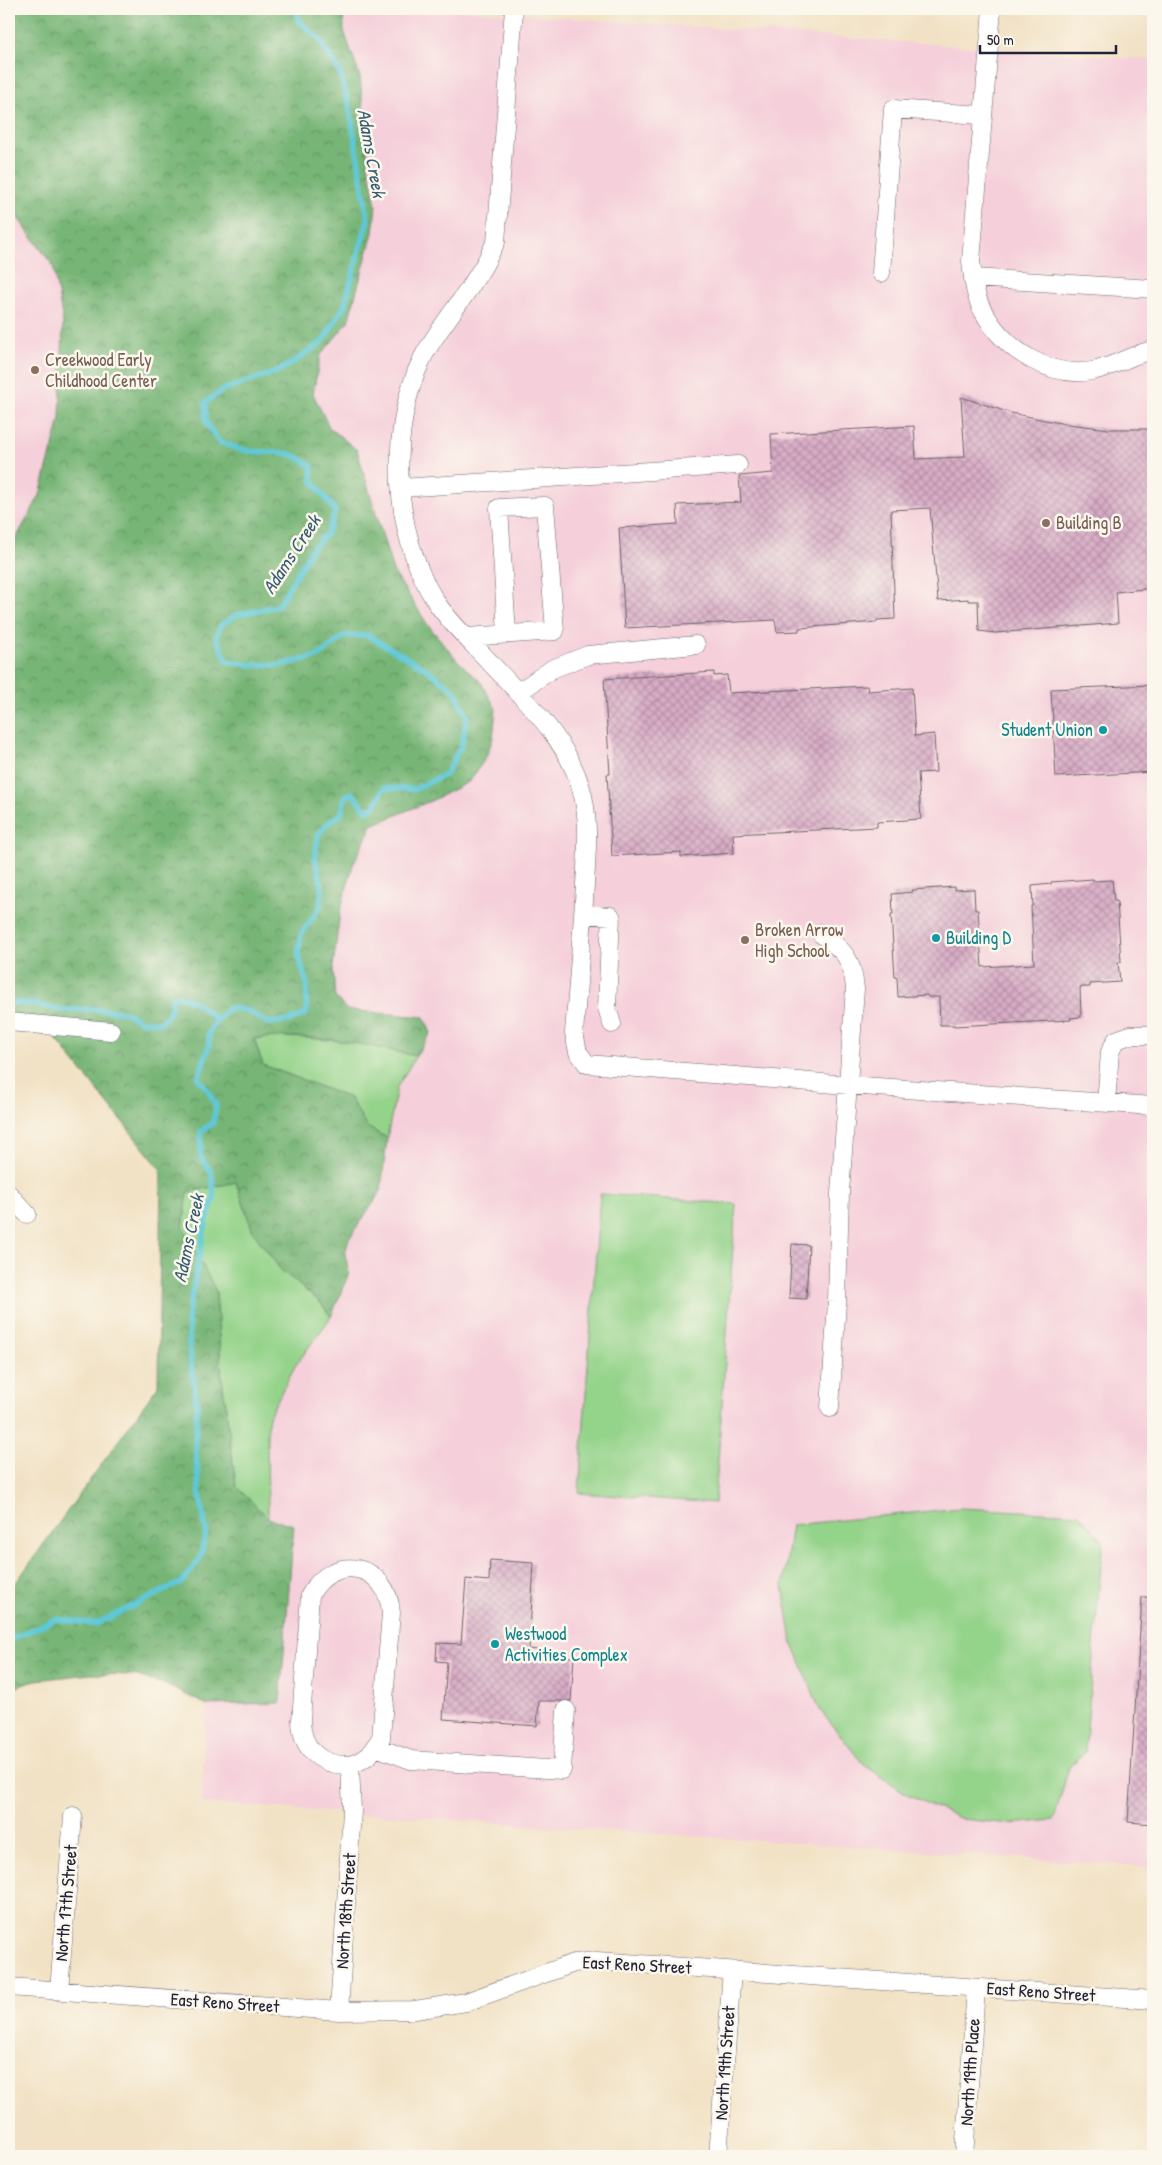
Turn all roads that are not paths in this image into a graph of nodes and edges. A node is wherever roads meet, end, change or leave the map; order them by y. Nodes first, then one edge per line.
1 (514, 9) edge
2 (992, 9) edge
3 (982, 115) junction
4 (881, 273) dead end
5 (972, 278) junction
6 (1153, 289) edge
7 (1153, 350) edge
8 (738, 465) dead end
9 (401, 488) junction
10 (507, 634) junction
11 (467, 637) junction
12 (696, 645) dead end
13 (519, 692) junction
14 (583, 914) junction
15 (820, 933) dead end
16 (9, 1022) edge
17 (612, 1024) dead end
18 (110, 1031) dead end
19 (1153, 1034) edge
20 (848, 1085) junction
21 (1106, 1103) junction
22 (1153, 1106) edge
23 (9, 1194) edge
24 (26, 1214) dead end
25 (830, 1408) dead end
26 (566, 1710) dead end
27 (376, 1747) junction
28 (350, 1764) junction
29 (73, 1816) dead end
30 (732, 1971) junction
31 (9, 1987) edge
32 (976, 1988) junction
33 (59, 1991) junction
34 (1153, 2000) edge
35 (339, 2011) junction
36 (718, 2156) edge
37 (964, 2156) edge

1 - 9 street
2 - 3 street
3 - 4 street
3 - 5 street
5 - 6 street
5 - 7 street
8 - 9 street
9 - 11 street
10 - 10 street
10 - 11 street
11 - 13 street
12 - 13 street
13 - 14 street
14 - 17 street
14 - 20 street
15 - 20 street
16 - 18 street
19 - 21 street
20 - 21 street
20 - 25 street
21 - 22 street
23 - 24 street
26 - 27 street
27 - 28 street
27 - 28 street
28 - 35 street, North 18th Street
29 - 33 street, North 17th Street
30 - 32 street, East Reno Street
30 - 35 street, East Reno Street
30 - 36 street, North 19th Street
31 - 33 street, East Reno Street
32 - 34 street, East Reno Street
32 - 37 street, North 19th Place
33 - 35 street, East Reno Street

